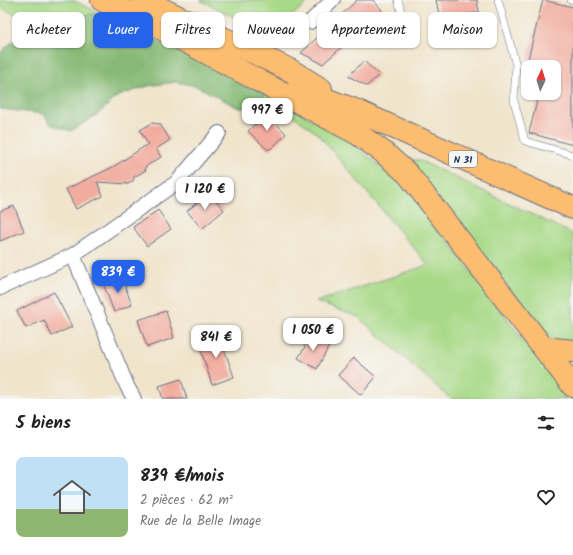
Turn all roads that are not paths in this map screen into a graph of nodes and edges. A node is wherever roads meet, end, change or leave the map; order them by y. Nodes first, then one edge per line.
1 (102, 0) edge
2 (143, 0) edge
3 (179, 0) edge
4 (333, 0) edge
5 (398, 0) edge
6 (498, 0) edge
7 (128, 12) edge
8 (401, 12) edge
9 (310, 22) dead end
10 (153, 24) joint
11 (290, 70) junction
12 (354, 110) junction
13 (219, 133) dead end
14 (573, 155) edge
15 (572, 208) edge
16 (73, 255) junction
17 (0, 288) edge
18 (544, 348) junction
19 (573, 351) edge
20 (573, 386) edge
21 (134, 399) edge

1 - 7 main road, N 31
2 - 11 main road, N 31
3 - 11 main road
4 - 9 street
5 - 8 lane
6 - 14 lane
10 - 12 main road, N 31
10 - 18 main road
11 - 12 main road, N 31
12 - 15 main road, N 31
13 - 16 street
16 - 17 street
16 - 21 street
18 - 19 main road
18 - 20 main road

